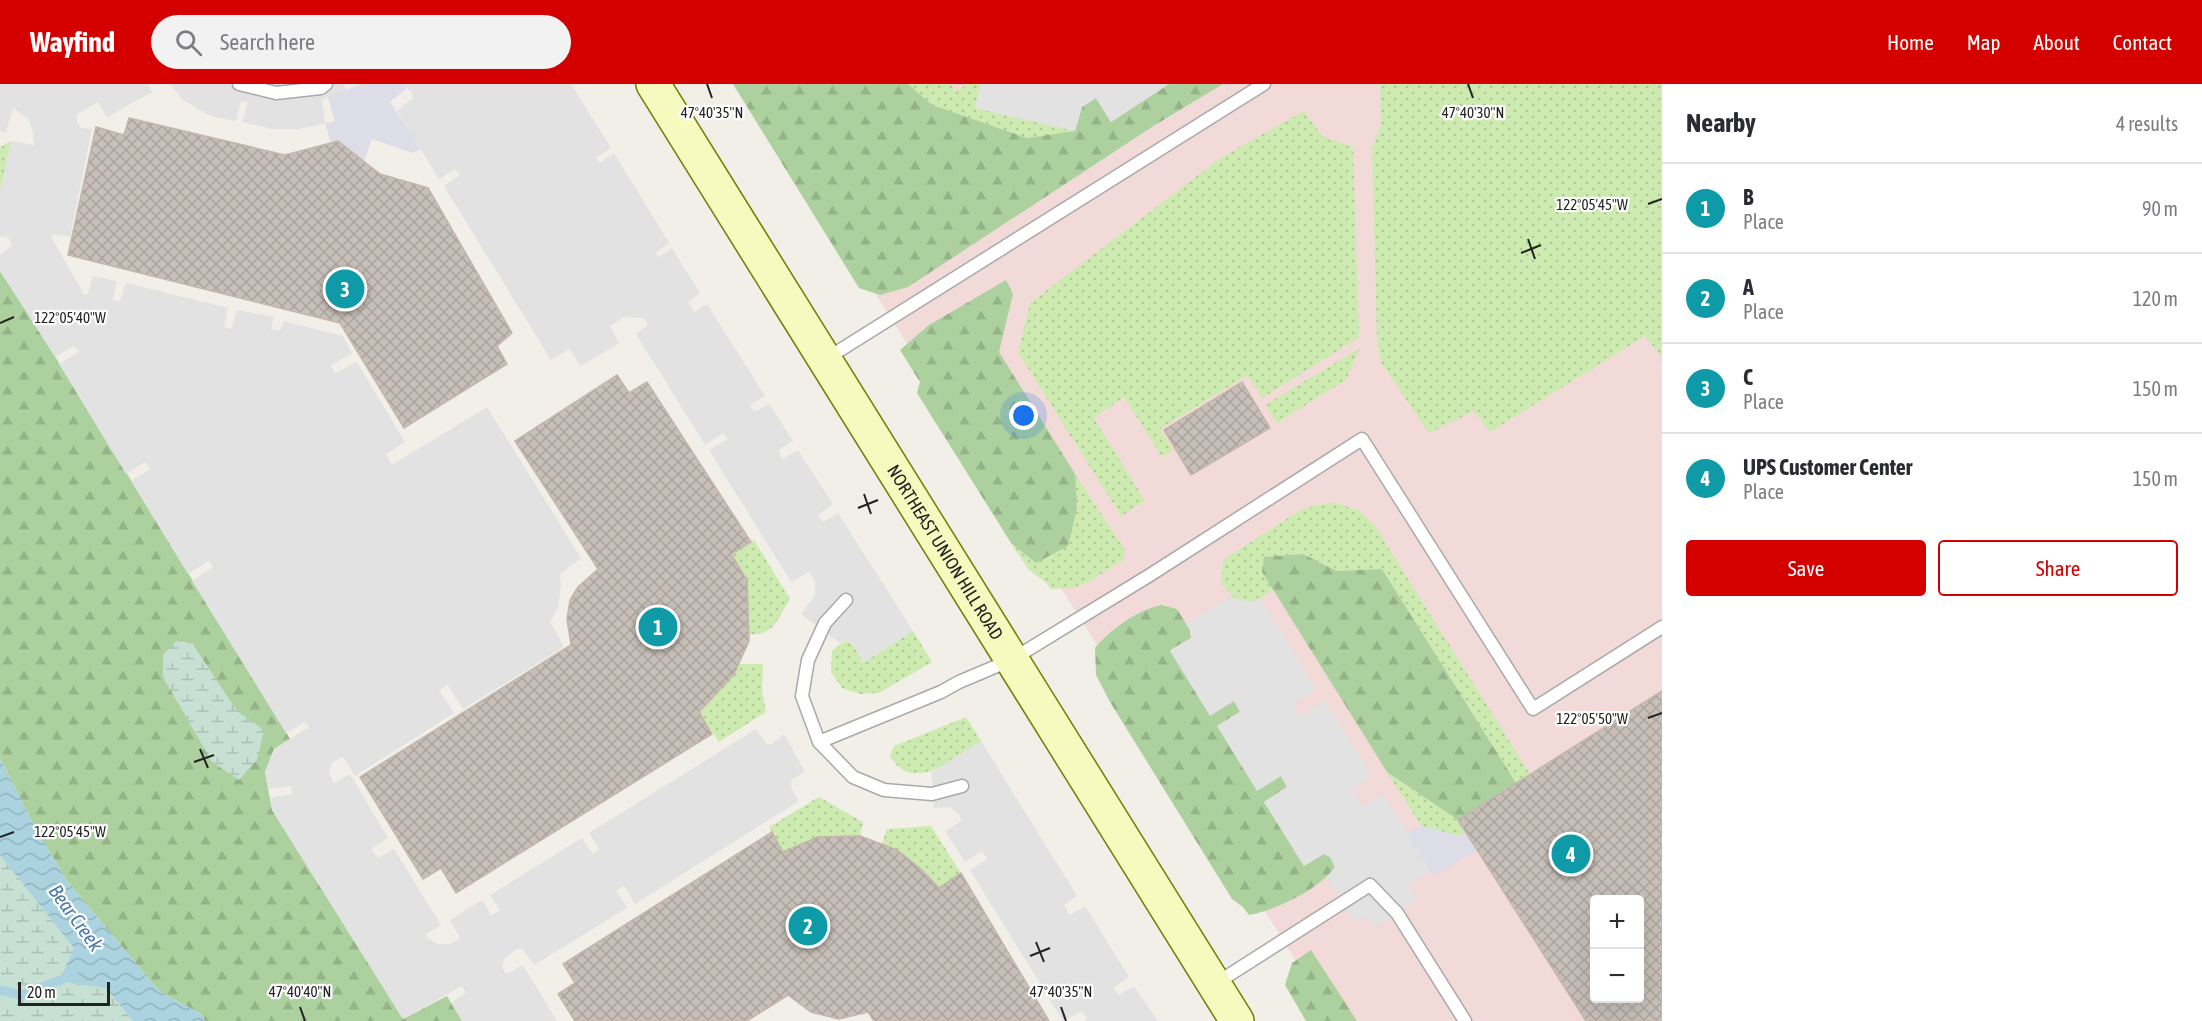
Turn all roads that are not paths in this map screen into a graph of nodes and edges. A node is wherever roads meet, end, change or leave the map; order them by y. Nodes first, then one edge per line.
1 (239, 84) edge
2 (326, 84) edge
3 (653, 84) edge
4 (1264, 84) edge
5 (825, 360) junction
6 (846, 600) dead end
7 (1662, 627) edge
8 (1011, 660) junction
9 (819, 742) junction
10 (962, 786) dead end
11 (1214, 985) junction
12 (1237, 1021) edge
13 (1465, 1021) edge

1 - 2 lane
3 - 5 main road, NORTHEAST UNION HILL ROAD
4 - 5 lane
5 - 8 main road, NORTHEAST UNION HILL ROAD
6 - 9 lane
7 - 8 lane
8 - 9 lane
8 - 11 main road, NORTHEAST UNION HILL ROAD
9 - 10 lane
11 - 12 main road, NORTHEAST UNION HILL ROAD
11 - 13 lane

